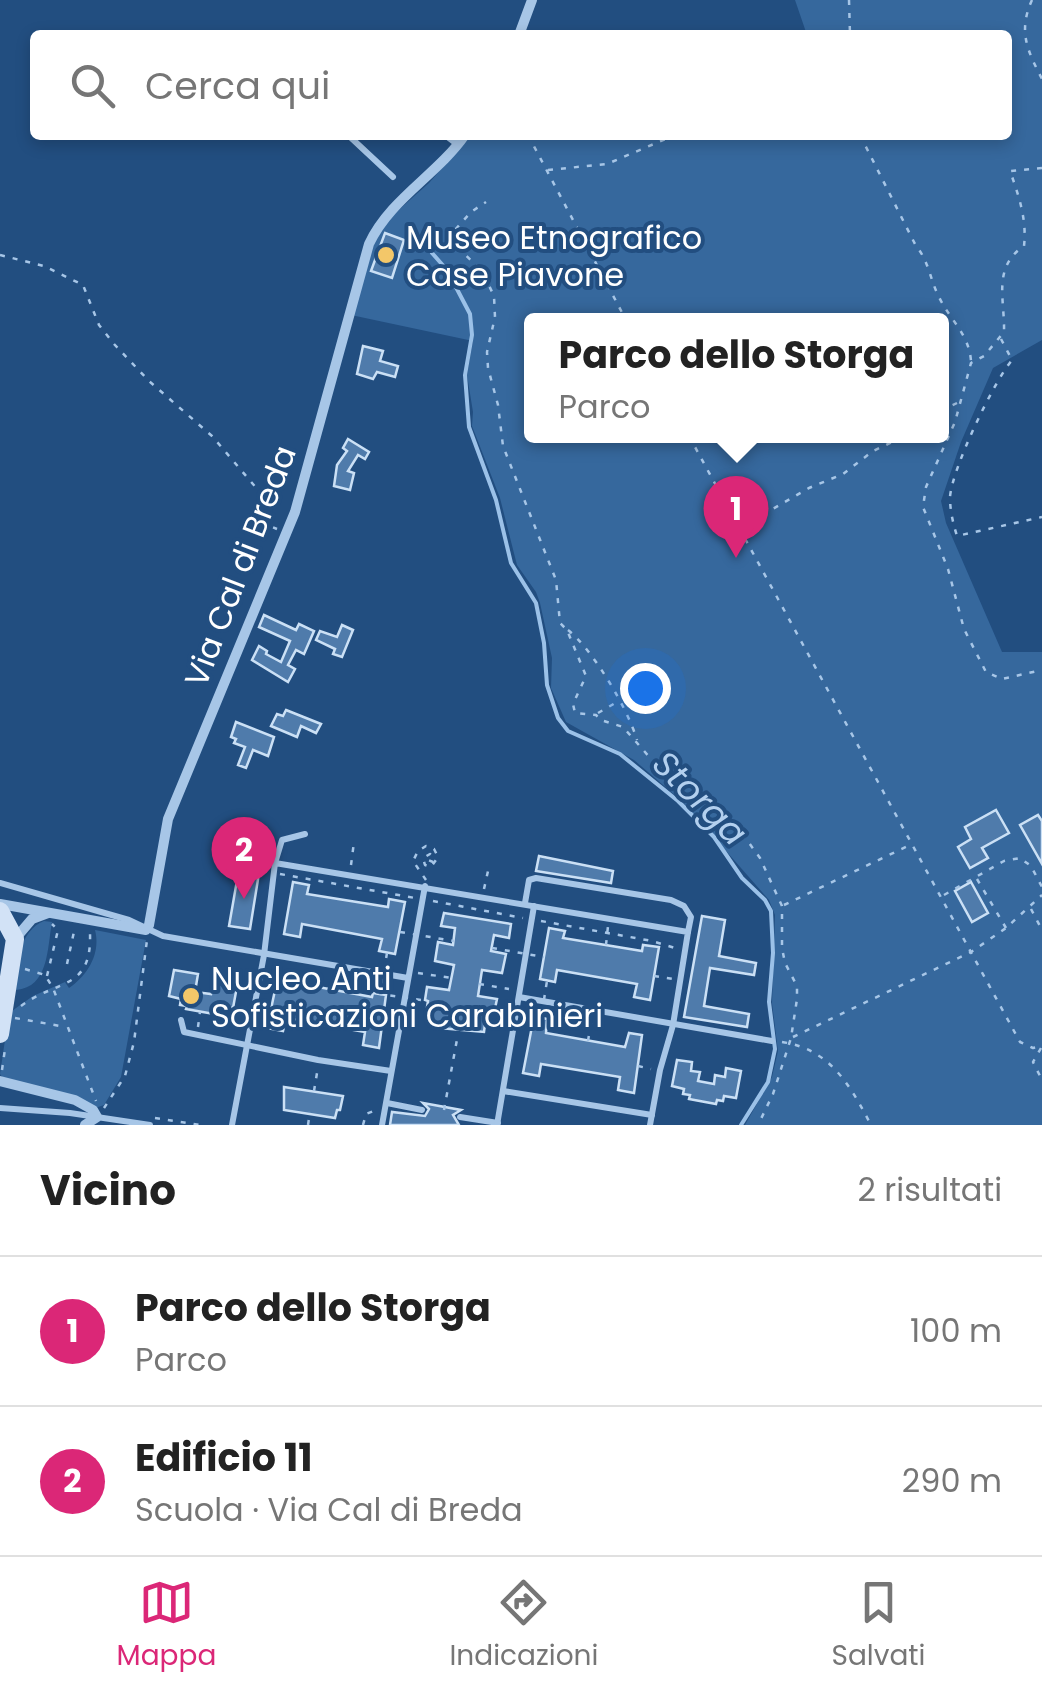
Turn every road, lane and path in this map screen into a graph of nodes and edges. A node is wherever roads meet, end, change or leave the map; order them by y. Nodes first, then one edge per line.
1 (532, 0) edge
2 (849, 0) edge
3 (1032, 0) edge
4 (521, 30) edge
5 (850, 30) edge
6 (1042, 79) edge
7 (353, 140) edge
8 (462, 140) edge
9 (531, 140) edge
10 (663, 140) edge
11 (863, 140) edge
12 (1042, 168) edge
13 (547, 170) junction
14 (393, 177) dead end
15 (486, 202) dead end
16 (416, 238) dead end
17 (448, 238) junction
18 (0, 255) edge
19 (622, 313) edge
20 (1000, 338) junction
21 (971, 362) junction
22 (961, 400) junction
23 (949, 406) edge
24 (949, 435) edge
25 (693, 443) edge
26 (890, 443) edge
27 (946, 443) edge
28 (1042, 516) edge
29 (739, 529) junction
30 (286, 533) junction
31 (567, 630) junction
32 (1042, 670) edge
33 (618, 702) junction
34 (596, 714) junction
35 (638, 742) junction
36 (305, 834) dead end
37 (354, 842) dead end
38 (912, 844) junction
39 (428, 860) dead end
40 (275, 863) junction
41 (488, 871) dead end
42 (274, 873) junction
43 (350, 874) junction
44 (976, 878) junction
45 (0, 883) edge
46 (348, 885) junction
47 (425, 886) junction
48 (1042, 887) edge
49 (1042, 894) edge
50 (483, 896) junction
51 (942, 896) junction
52 (423, 899) junction
53 (529, 904) junction
54 (782, 906) junction
55 (1030, 907) junction
56 (0, 908) edge
57 (50, 912) junction
58 (531, 920) junction
59 (43, 924) dead end
60 (1006, 928) junction
61 (146, 930) junction
62 (1042, 930) edge
63 (400, 932) dead end
64 (688, 932) junction
65 (15, 939) junction
66 (454, 941) dead end
67 (492, 948) dead end
68 (684, 951) junction
69 (387, 952) dead end
70 (971, 952) junction
71 (264, 956) junction
72 (544, 957) dead end
73 (23, 958) dead end
74 (67, 964) dead end
75 (408, 975) junction
76 (654, 976) dead end
77 (46, 977) junction
78 (452, 978) dead end
79 (680, 980) junction
80 (547, 981) dead end
81 (479, 984) dead end
82 (53, 988) junction
83 (520, 994) junction
84 (428, 1000) dead end
85 (495, 1010) dead end
86 (593, 1010) junction
87 (181, 1020) dead end
88 (673, 1025) junction
89 (68, 1027) junction
90 (458, 1032) dead end
91 (3, 1040) edge
92 (588, 1040) dead end
93 (790, 1040) junction
94 (775, 1042) joint
95 (247, 1046) junction
96 (1042, 1047) edge
97 (318, 1060) junction
98 (638, 1066) dead end
99 (660, 1070) junction
100 (392, 1071) junction
101 (2, 1079) edge
102 (1042, 1080) edge
103 (314, 1091) dead end
104 (503, 1092) junction
105 (387, 1102) junction
106 (0, 1108) edge
107 (444, 1108) dead end
108 (422, 1110) dead end
109 (310, 1112) dead end
110 (652, 1115) junction
111 (97, 1117) junction
112 (460, 1117) dead end
113 (497, 1124) edge
114 (85, 1125) edge
115 (150, 1125) edge
116 (201, 1125) edge
117 (232, 1125) edge
118 (308, 1125) edge
119 (363, 1125) edge
120 (382, 1125) edge
121 (650, 1125) edge
122 (758, 1125) edge
123 (871, 1125) edge

1 - 4 street
2 - 5 path
3 - 6 path
7 - 14 lane
8 - 30 street, Via Cal di Breda
9 - 13 path
10 - 13 path
11 - 21 path
12 - 20 path
13 - 19 path
15 - 17 path
16 - 17 path
17 - 31 path
18 - 30 path
20 - 21 path
20 - 28 path
21 - 22 path
22 - 23 path
22 - 24 path
25 - 29 path
26 - 29 path
27 - 32 path
29 - 38 path
30 - 61 street, Via Cal di Breda
31 - 33 path
31 - 34 path
33 - 34 path
33 - 35 path
34 - 35 path
35 - 54 path
36 - 40 lane
37 - 43 path
38 - 51 path
38 - 54 path
39 - 47 path
40 - 42 lane
40 - 43 lane
41 - 50 path
42 - 46 path
42 - 71 lane
43 - 46 path
43 - 47 lane
44 - 48 path
44 - 51 path
44 - 60 path
45 - 61 lane
46 - 52 path
47 - 50 lane
47 - 52 lane
49 - 55 path
50 - 53 lane
51 - 70 path
52 - 58 path
52 - 75 lane
53 - 58 lane
53 - 64 lane
53 - 64 lane
54 - 93 path
55 - 60 path
55 - 62 path
56 - 57 street
56 - 65 street
57 - 61 street
57 - 65 street
58 - 68 path
58 - 83 lane
59 - 77 path
60 - 70 path
61 - 71 lane
61 - 111 path
63 - 66 path, bridge
64 - 68 lane
65 - 91 street
67 - 72 path, bridge
68 - 79 lane
69 - 84 path, bridge
70 - 93 path
70 - 96 path
71 - 75 lane
71 - 95 lane
73 - 77 path
74 - 82 path
75 - 78 path
75 - 100 lane
76 - 79 path
77 - 82 path
79 - 88 lane
80 - 85 path, bridge
81 - 83 path
82 - 89 path
82 - 89 path
83 - 86 lane
83 - 104 lane
86 - 88 lane
86 - 92 path
87 - 95 lane
88 - 94 lane
88 - 99 lane
89 - 111 path
90 - 107 path
91 - 101 path
93 - 94 path
93 - 122 path
93 - 123 path
95 - 97 lane
95 - 117 lane
96 - 102 path
97 - 100 lane
97 - 103 path
98 - 99 path
99 - 110 lane
100 - 105 lane
101 - 111 street
104 - 110 lane
104 - 113 lane
105 - 108 lane
105 - 119 path
105 - 120 lane
106 - 111 lane
109 - 118 path
110 - 121 lane
111 - 114 street
111 - 115 lane
112 - 113 lane
115 - 116 path

